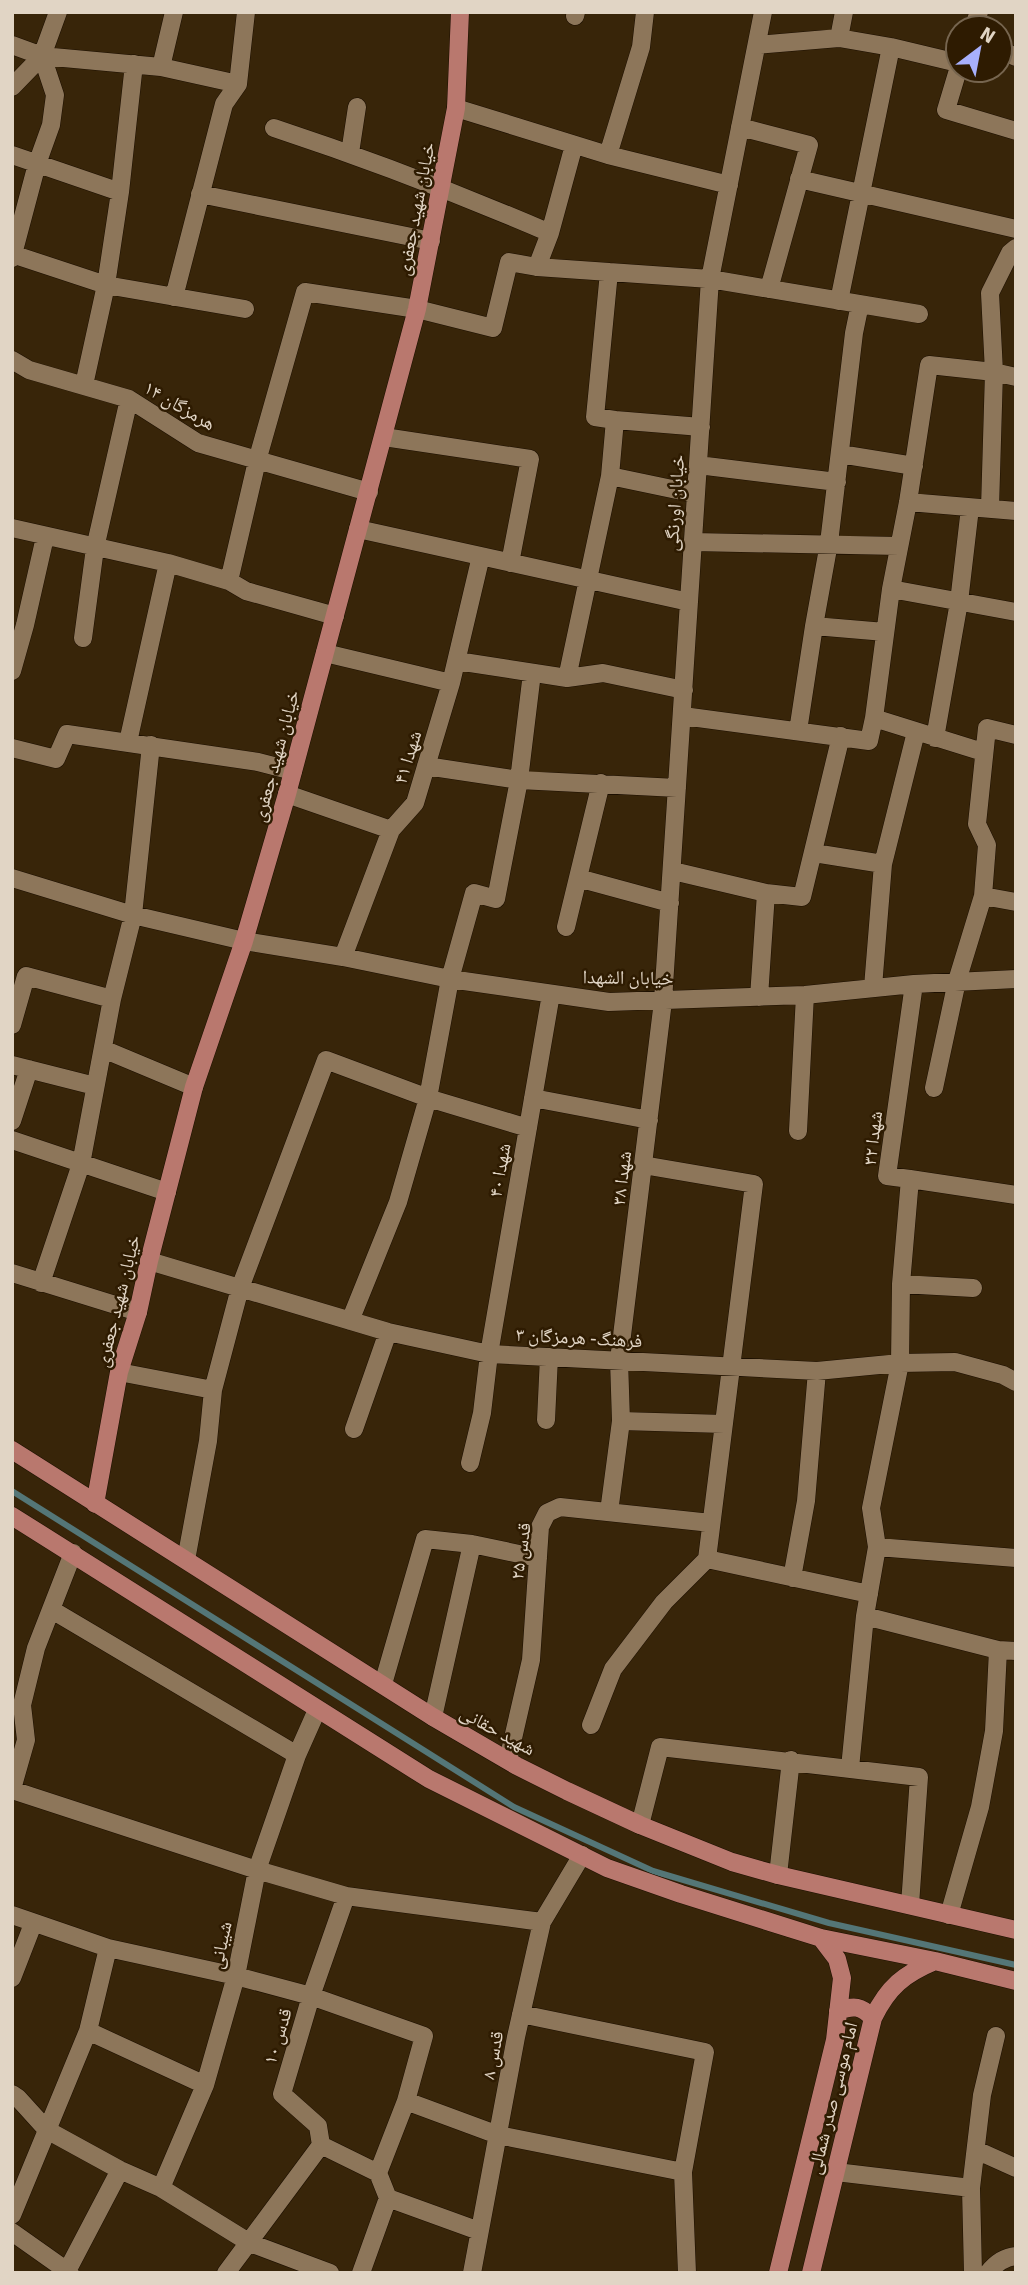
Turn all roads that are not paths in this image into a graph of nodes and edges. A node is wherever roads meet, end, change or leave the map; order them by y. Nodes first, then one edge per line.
1 (58, 12) edge
2 (174, 12) edge
3 (246, 12) edge
4 (460, 12) edge
5 (645, 12) edge
6 (763, 12) edge
7 (844, 12) edge
8 (839, 38) junction
9 (12, 44) edge
10 (757, 45) junction
11 (891, 47) junction
12 (42, 56) junction
13 (944, 60) edge
14 (134, 64) junction
15 (160, 67) junction
16 (238, 84) junction
17 (954, 84) edge
18 (12, 87) edge
19 (357, 107) dead end
20 (456, 108) junction
21 (740, 127) junction
22 (274, 128) dead end
23 (1016, 131) edge
24 (574, 145) junction
25 (350, 153) junction
26 (12, 155) edge
27 (608, 155) junction
28 (37, 164) junction
29 (799, 179) junction
30 (729, 185) junction
31 (442, 187) junction
32 (120, 192) junction
33 (861, 193) junction
34 (200, 194) junction
35 (1016, 229) edge
36 (550, 233) junction
37 (430, 241) junction
38 (1014, 252) edge
39 (13, 256) edge
40 (537, 267) junction
41 (608, 272) junction
42 (710, 279) junction
43 (106, 285) junction
44 (769, 289) junction
45 (174, 297) junction
46 (839, 301) junction
47 (860, 304) junction
48 (245, 309) dead end
49 (417, 309) junction
50 (919, 314) dead end
51 (12, 360) edge
52 (994, 372) junction
53 (1016, 377) edge
54 (84, 385) junction
55 (129, 399) junction
56 (615, 420) junction
57 (701, 427) junction
58 (384, 437) junction
59 (840, 454) junction
60 (257, 461) junction
61 (698, 465) junction
62 (914, 466) junction
63 (610, 476) junction
64 (837, 482) junction
65 (369, 492) junction
66 (696, 494) junction
67 (908, 502) junction
68 (970, 508) junction
69 (990, 508) junction
70 (1016, 511) edge
71 (12, 528) edge
72 (358, 529) junction
73 (45, 537) junction
74 (693, 542) junction
75 (829, 543) junction
76 (899, 546) junction
77 (95, 548) junction
78 (481, 556) junction
79 (168, 563) junction
80 (510, 563) junction
81 (588, 580) junction
82 (229, 581) junction
83 (891, 589) junction
84 (689, 602) junction
85 (959, 602) junction
86 (1016, 612) edge
87 (335, 616) junction
88 (814, 626) junction
89 (886, 632) junction
90 (83, 638) dead end
91 (325, 653) junction
92 (457, 661) junction
93 (12, 671) edge
94 (532, 673) junction
95 (567, 678) junction
96 (452, 683) junction
97 (684, 690) junction
98 (682, 716) junction
99 (874, 718) junction
100 (798, 730) junction
101 (916, 732) junction
102 (1016, 735) edge
103 (841, 736) junction
104 (935, 738) junction
105 (128, 742) junction
106 (151, 745) junction
107 (12, 748) edge
108 (983, 752) junction
109 (426, 766) junction
110 (293, 771) junction
111 (519, 780) junction
112 (601, 783) junction
113 (677, 788) junction
114 (286, 794) junction
115 (391, 830) junction
116 (814, 853) junction
117 (883, 864) junction
118 (673, 871) junction
119 (12, 878) edge
120 (578, 878) junction
121 (766, 893) junction
122 (983, 896) junction
123 (670, 902) junction
124 (1016, 902) edge
125 (133, 915) junction
126 (566, 927) dead end
127 (244, 941) junction
128 (343, 957) junction
129 (450, 979) junction
130 (1016, 979) edge
131 (957, 981) junction
132 (914, 984) junction
133 (873, 988) junction
134 (551, 994) junction
135 (804, 995) junction
136 (759, 997) junction
137 (112, 999) junction
138 (663, 1000) junction
139 (12, 1025) edge
140 (103, 1049) junction
141 (21, 1067) edge
142 (95, 1086) junction
143 (194, 1087) junction
144 (933, 1088) dead end
145 (428, 1098) junction
146 (533, 1098) junction
147 (649, 1120) junction
148 (12, 1121) edge
149 (528, 1128) junction
150 (798, 1131) dead end
151 (12, 1140) edge
152 (81, 1164) junction
153 (643, 1165) junction
154 (910, 1179) junction
155 (167, 1192) junction
156 (1016, 1195) edge
157 (149, 1261) junction
158 (12, 1273) edge
159 (41, 1283) junction
160 (901, 1284) junction
161 (240, 1288) junction
162 (973, 1288) dead end
163 (138, 1312) junction
164 (350, 1321) junction
165 (388, 1332) junction
166 (489, 1354) junction
167 (549, 1357) junction
168 (619, 1360) junction
169 (900, 1363) junction
170 (731, 1366) junction
171 (817, 1371) junction
172 (119, 1372) junction
173 (1016, 1382) edge
174 (213, 1390) junction
175 (546, 1420) dead end
176 (621, 1422) junction
177 (724, 1424) junction
178 (354, 1429) dead end
179 (12, 1450) edge
180 (470, 1463) dead end
181 (95, 1504) junction
182 (609, 1512) junction
183 (12, 1516) edge
184 (711, 1523) junction
185 (472, 1544) junction
186 (877, 1547) junction
187 (73, 1553) junction
188 (538, 1558) junction
189 (1016, 1558) edge
190 (707, 1559) junction
191 (186, 1560) junction
192 (792, 1578) junction
193 (869, 1594) junction
194 (52, 1610) junction
195 (865, 1616) junction
196 (1007, 1650) edge
197 (383, 1684) junction
198 (17, 1704) edge
199 (317, 1710) junction
200 (433, 1717) junction
201 (591, 1725) dead end
202 (297, 1755) junction
203 (508, 1760) junction
204 (791, 1760) junction
205 (850, 1768) junction
206 (12, 1790) edge
207 (640, 1825) junction
208 (582, 1856) junction
209 (257, 1870) junction
210 (778, 1875) junction
211 (346, 1896) junction
212 (910, 1905) junction
213 (12, 1915) edge
214 (948, 1915) junction
215 (542, 1922) junction
216 (33, 1924) junction
217 (1016, 1930) edge
218 (821, 1938) junction
219 (108, 1948) junction
220 (935, 1961) junction
221 (236, 1976) junction
222 (12, 1978) edge
223 (1016, 1981) edge
224 (311, 1996) junction
225 (838, 2011) junction
226 (521, 2014) junction
227 (873, 2018) junction
228 (89, 2031) junction
229 (996, 2036) dead end
230 (205, 2085) junction
231 (12, 2094) edge
232 (406, 2101) junction
233 (47, 2130) junction
234 (498, 2135) junction
235 (321, 2145) junction
236 (976, 2150) junction
237 (1016, 2168) edge
238 (120, 2170) junction
239 (683, 2172) junction
240 (836, 2172) junction
241 (378, 2173) junction
242 (160, 2188) junction
243 (971, 2188) junction
244 (388, 2198) junction
245 (12, 2215) edge
246 (479, 2231) junction
247 (12, 2232) edge
248 (250, 2243) junction
249 (1016, 2256) edge
250 (68, 2272) edge
251 (226, 2273) edge
252 (330, 2273) edge
253 (360, 2273) edge
254 (472, 2273) edge
255 (687, 2273) edge
256 (778, 2273) edge
257 (811, 2273) edge
258 (973, 2273) edge
259 (988, 2273) edge

1 - 12 street
2 - 15 street
3 - 16 street
4 - 20 main road, خیابان شهید جعفری
5 - 27 street
6 - 10 street, خیابان اورنگی
7 - 8 street
8 - 10 street
8 - 11 street
9 - 12 street
10 - 21 street, خیابان اورنگی
11 - 13 street
11 - 33 street
12 - 14 street
12 - 18 street
12 - 28 street
14 - 15 street
14 - 32 street
15 - 16 street
16 - 34 street
17 - 23 street
19 - 25 street
20 - 24 street
20 - 31 main road, خیابان شهید جعفری
21 - 29 street
21 - 30 street, خیابان اورنگی
22 - 25 street
24 - 27 street
24 - 36 street
25 - 31 street
26 - 28 street
27 - 30 street
28 - 32 street
28 - 39 street
29 - 33 street
29 - 44 street
30 - 42 street, خیابان اورنگی
31 - 36 street
31 - 37 main road, خیابان شهید جعفری
32 - 43 street
33 - 35 street
33 - 46 street
34 - 37 street
34 - 45 street
36 - 40 street
37 - 49 main road, خیابان شهید جعفری
38 - 52 street
39 - 43 street
40 - 41 street
40 - 49 street
41 - 42 street
41 - 56 street
42 - 44 street
42 - 57 street, خیابان اورنگی
43 - 45 street
43 - 54 street
44 - 46 street
45 - 48 street
46 - 47 street
47 - 50 street
47 - 59 street
49 - 58 main road, خیابان شهید جعفری
49 - 60 street
51 - 54 street, هرمزگان ۱۴
52 - 53 street
52 - 62 street
52 - 69 street
54 - 55 street, هرمزگان ۱۴
55 - 60 street, هرمزگان ۱۴
55 - 77 street
56 - 57 street
56 - 63 street
57 - 61 street, خیابان اورنگی
58 - 65 main road, خیابان شهید جعفری
58 - 80 street
59 - 62 street
59 - 64 street
60 - 65 street, هرمزگان ۱۴
60 - 82 street
61 - 64 street
61 - 66 street, خیابان اورنگی
62 - 67 street
63 - 66 street
63 - 81 street
64 - 75 street
65 - 72 main road, خیابان شهید جعفری
66 - 74 street, خیابان اورنگی
67 - 68 street
67 - 76 street
68 - 69 street
68 - 85 street
69 - 70 street
71 - 73 street
72 - 78 street
72 - 87 main road, خیابان شهید جعفری
73 - 77 street
73 - 93 street
74 - 75 street
74 - 84 street, خیابان اورنگی
75 - 76 street
75 - 88 street
76 - 83 street
77 - 79 street
77 - 90 street
78 - 80 street
78 - 92 street, شهدا ۴۱
79 - 82 street
79 - 105 street
80 - 81 street
81 - 84 street
81 - 95 street
82 - 87 street
83 - 85 street
83 - 89 street
84 - 97 street, خیابان اورنگی
85 - 86 street
85 - 104 street
87 - 91 main road, خیابان شهید جعفری
88 - 89 street
88 - 100 street
89 - 99 street
91 - 96 street
91 - 110 main road, خیابان شهید جعفری
92 - 94 street
92 - 96 street, شهدا ۴۱
94 - 95 street
94 - 111 street
95 - 97 street
96 - 109 street, شهدا ۴۱
97 - 98 street, خیابان اورنگی
98 - 100 street
98 - 113 street, خیابان اورنگی
99 - 101 street
99 - 103 street
100 - 103 street
101 - 104 street
101 - 117 street
102 - 108 street
103 - 116 street
104 - 108 street
105 - 106 street
105 - 107 street
106 - 110 street
106 - 125 street
108 - 122 street
109 - 111 street
109 - 115 street, شهدا ۴۱
110 - 114 main road, خیابان شهید جعفری
111 - 112 street
111 - 129 street
112 - 113 street
112 - 120 street
113 - 118 street, خیابان اورنگی
114 - 115 street
114 - 127 main road, خیابان شهید جعفری
115 - 128 street, شهدا ۴۱
116 - 117 street
116 - 121 street
117 - 133 street
118 - 121 street
118 - 123 street, خیابان اورنگی
119 - 125 street, خیابان الشهدا
120 - 123 street
120 - 126 street
121 - 136 street
122 - 124 street
122 - 131 street
123 - 138 street, خیابان اورنگی
125 - 127 street, خیابان الشهدا
125 - 137 street
127 - 128 street, خیابان الشهدا
127 - 143 main road, خیابان شهید جعفری
128 - 129 street, خیابان الشهدا
129 - 134 street, خیابان الشهدا
129 - 145 street
130 - 131 street, خیابان الشهدا
131 - 132 street, خیابان الشهدا
131 - 144 street
132 - 133 street, خیابان الشهدا
132 - 154 street, شهدا ۳۲
133 - 135 street, خیابان الشهدا
134 - 138 street, خیابان الشهدا
134 - 146 street, شهدا ۴۰
135 - 136 street, خیابان الشهدا
135 - 150 street
136 - 138 street, خیابان الشهدا
137 - 139 street
137 - 140 street
138 - 147 street, شهدا ۳۸
140 - 142 street
140 - 143 street
141 - 142 street
141 - 148 street
142 - 152 street
143 - 155 main road, خیابان شهید جعفری
145 - 149 street
145 - 161 street
145 - 164 street
146 - 147 street
146 - 149 street, شهدا ۴۰
147 - 153 street, شهدا ۳۸
149 - 166 street, شهدا ۴۰
151 - 152 street
152 - 155 street
152 - 159 street
153 - 168 street, شهدا ۳۸
153 - 170 street
154 - 156 street
154 - 160 street
155 - 157 main road, خیابان شهید جعفری
157 - 161 street, فرهنگ- هرمزگان ۳
157 - 163 main road, خیابان شهید جعفری
158 - 159 street
159 - 163 street
160 - 162 street
160 - 169 street
161 - 164 street, فرهنگ- هرمزگان ۳
161 - 174 street
163 - 172 main road, خیابان شهید جعفری
164 - 165 street, فرهنگ- هرمزگان ۳
165 - 166 street, فرهنگ- هرمزگان ۳
165 - 178 street
166 - 167 street, فرهنگ- هرمزگان ۳
166 - 180 street, شهدا ۴۰
167 - 168 street, فرهنگ- هرمزگان ۳
167 - 175 street
168 - 170 street, فرهنگ- هرمزگان ۳
168 - 176 street, شهدا ۳۸
169 - 171 street, فرهنگ- هرمزگان ۳
169 - 173 street, فرهنگ- هرمزگان ۳
169 - 186 street
170 - 171 street, فرهنگ- هرمزگان ۳
170 - 177 street
171 - 192 street
172 - 174 street
172 - 181 main road, خیابان شهید جعفری
174 - 191 street
176 - 177 street
176 - 182 street, شهدا ۳۸
177 - 184 street
179 - 181 main road, شهید حقانی
181 - 191 main road, شهید حقانی
182 - 184 street, قدس ۲۵
182 - 188 street, قدس ۲۵
183 - 187 main road
184 - 190 street
185 - 188 street
185 - 197 street
185 - 200 street
186 - 189 street
186 - 193 street
187 - 194 street
187 - 199 main road
188 - 203 street, قدس ۲۵
190 - 192 street
190 - 201 street
191 - 197 main road, شهید حقانی
192 - 193 street
193 - 195 street
194 - 198 street
194 - 202 street
195 - 196 street
195 - 205 street
196 - 214 street
197 - 200 main road, شهید حقانی
198 - 206 street
199 - 202 street, شیبانی
199 - 208 main road
200 - 203 main road, شهید حقانی
202 - 209 street, شیبانی
203 - 207 main road, شهید حقانی
204 - 205 street
204 - 207 street
204 - 210 street
205 - 212 street
206 - 209 street
207 - 210 main road, شهید حقانی
208 - 215 street, قدس ۸
208 - 218 main road
209 - 211 street
209 - 221 street, شیبانی
210 - 212 main road, شهید حقانی
211 - 215 street
211 - 224 street, قدس ۱۰
212 - 214 main road, شهید حقانی
213 - 216 street
214 - 217 main road, شهید حقانی
215 - 226 street, قدس ۸
216 - 219 street
216 - 222 street
218 - 220 main road
218 - 225 main road, امام موسی صدر شمالی
219 - 221 street
219 - 228 street
220 - 223 main road
220 - 227 main road, امام موسی صدر شمالی
221 - 224 street
221 - 230 street, شیبانی
224 - 232 street
224 - 235 street, قدس ۱۰
225 - 227 main road
225 - 256 main road, امام موسی صدر شمالی
226 - 234 street, قدس ۸
226 - 239 street
227 - 240 main road, امام موسی صدر شمالی
228 - 230 street
228 - 233 street
229 - 236 street
230 - 242 street, شیبانی
231 - 233 street
232 - 234 street
232 - 241 street
233 - 238 street
233 - 245 street
234 - 239 street
234 - 246 street, قدس ۸
235 - 241 street
235 - 248 street
236 - 237 street
236 - 243 street
238 - 242 street
238 - 250 street
239 - 255 street
240 - 243 street
240 - 257 main road, امام موسی صدر شمالی
241 - 244 street
242 - 248 street
243 - 258 street
244 - 246 street
244 - 253 street
246 - 254 street, قدس ۸
247 - 250 street
248 - 251 street
248 - 252 street
249 - 259 street

